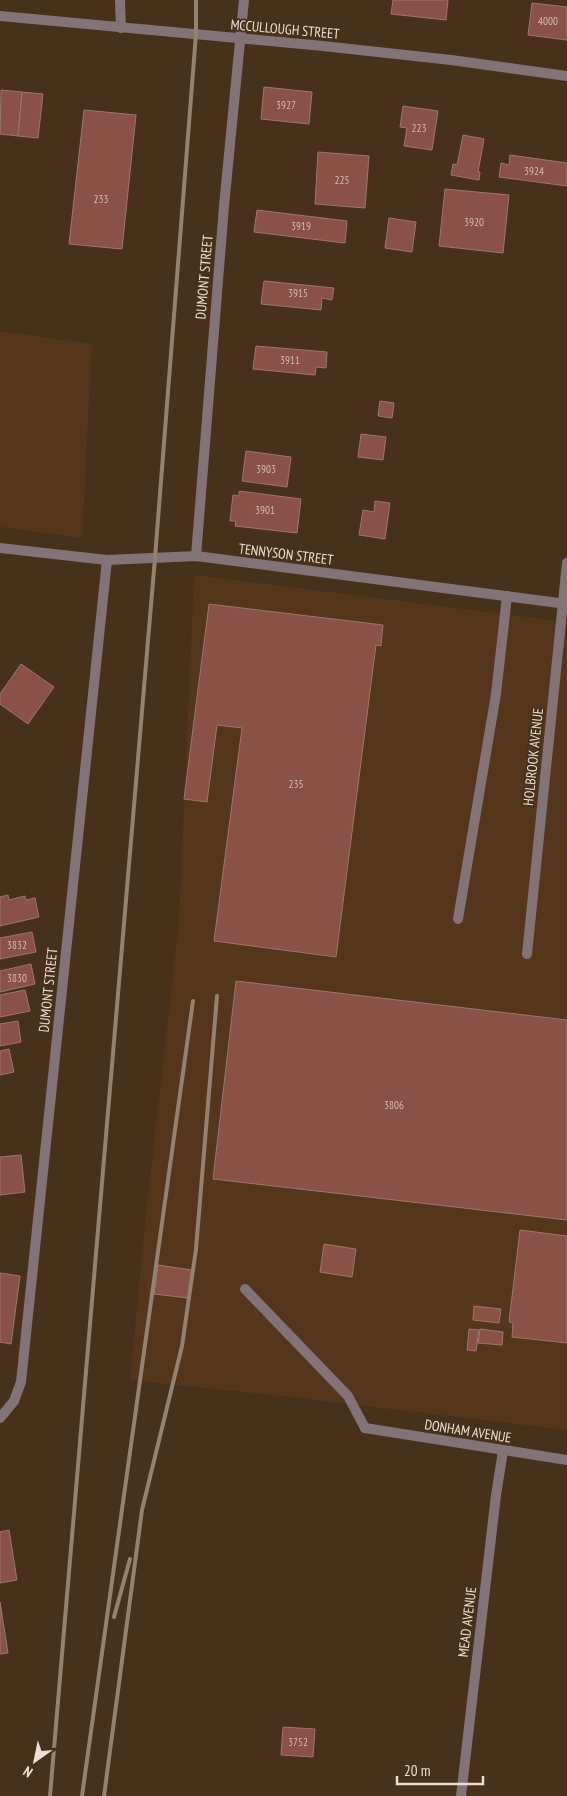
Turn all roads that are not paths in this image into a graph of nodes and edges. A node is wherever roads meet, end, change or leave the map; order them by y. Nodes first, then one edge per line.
1 (120, 0) edge
2 (244, 0) edge
3 (0, 16) edge
4 (121, 28) junction
5 (241, 39) junction
6 (567, 76) edge
7 (0, 548) edge
8 (196, 556) junction
9 (107, 560) junction
10 (567, 563) edge
11 (507, 596) junction
12 (565, 604) edge
13 (458, 919) dead end
14 (527, 954) dead end
15 (246, 1289) dead end
16 (0, 1418) edge
17 (503, 1451) junction
18 (567, 1460) edge
19 (461, 1796) edge

1 - 4 street
2 - 5 street, DUMONT STREET
3 - 4 street, MCCULLOUGH STREET
4 - 5 street, MCCULLOUGH STREET
5 - 6 street, MCCULLOUGH STREET
5 - 8 street, DUMONT STREET
7 - 9 street, TENNYSON STREET
8 - 9 street, TENNYSON STREET
8 - 11 street, TENNYSON STREET
9 - 16 street, DUMONT STREET
10 - 12 street, HOLBROOK AVENUE
11 - 12 street, TENNYSON STREET
11 - 13 street
12 - 14 street, HOLBROOK AVENUE
15 - 17 street, DONHAM AVENUE
17 - 18 street, DONHAM AVENUE
17 - 19 street, MEAD AVENUE

